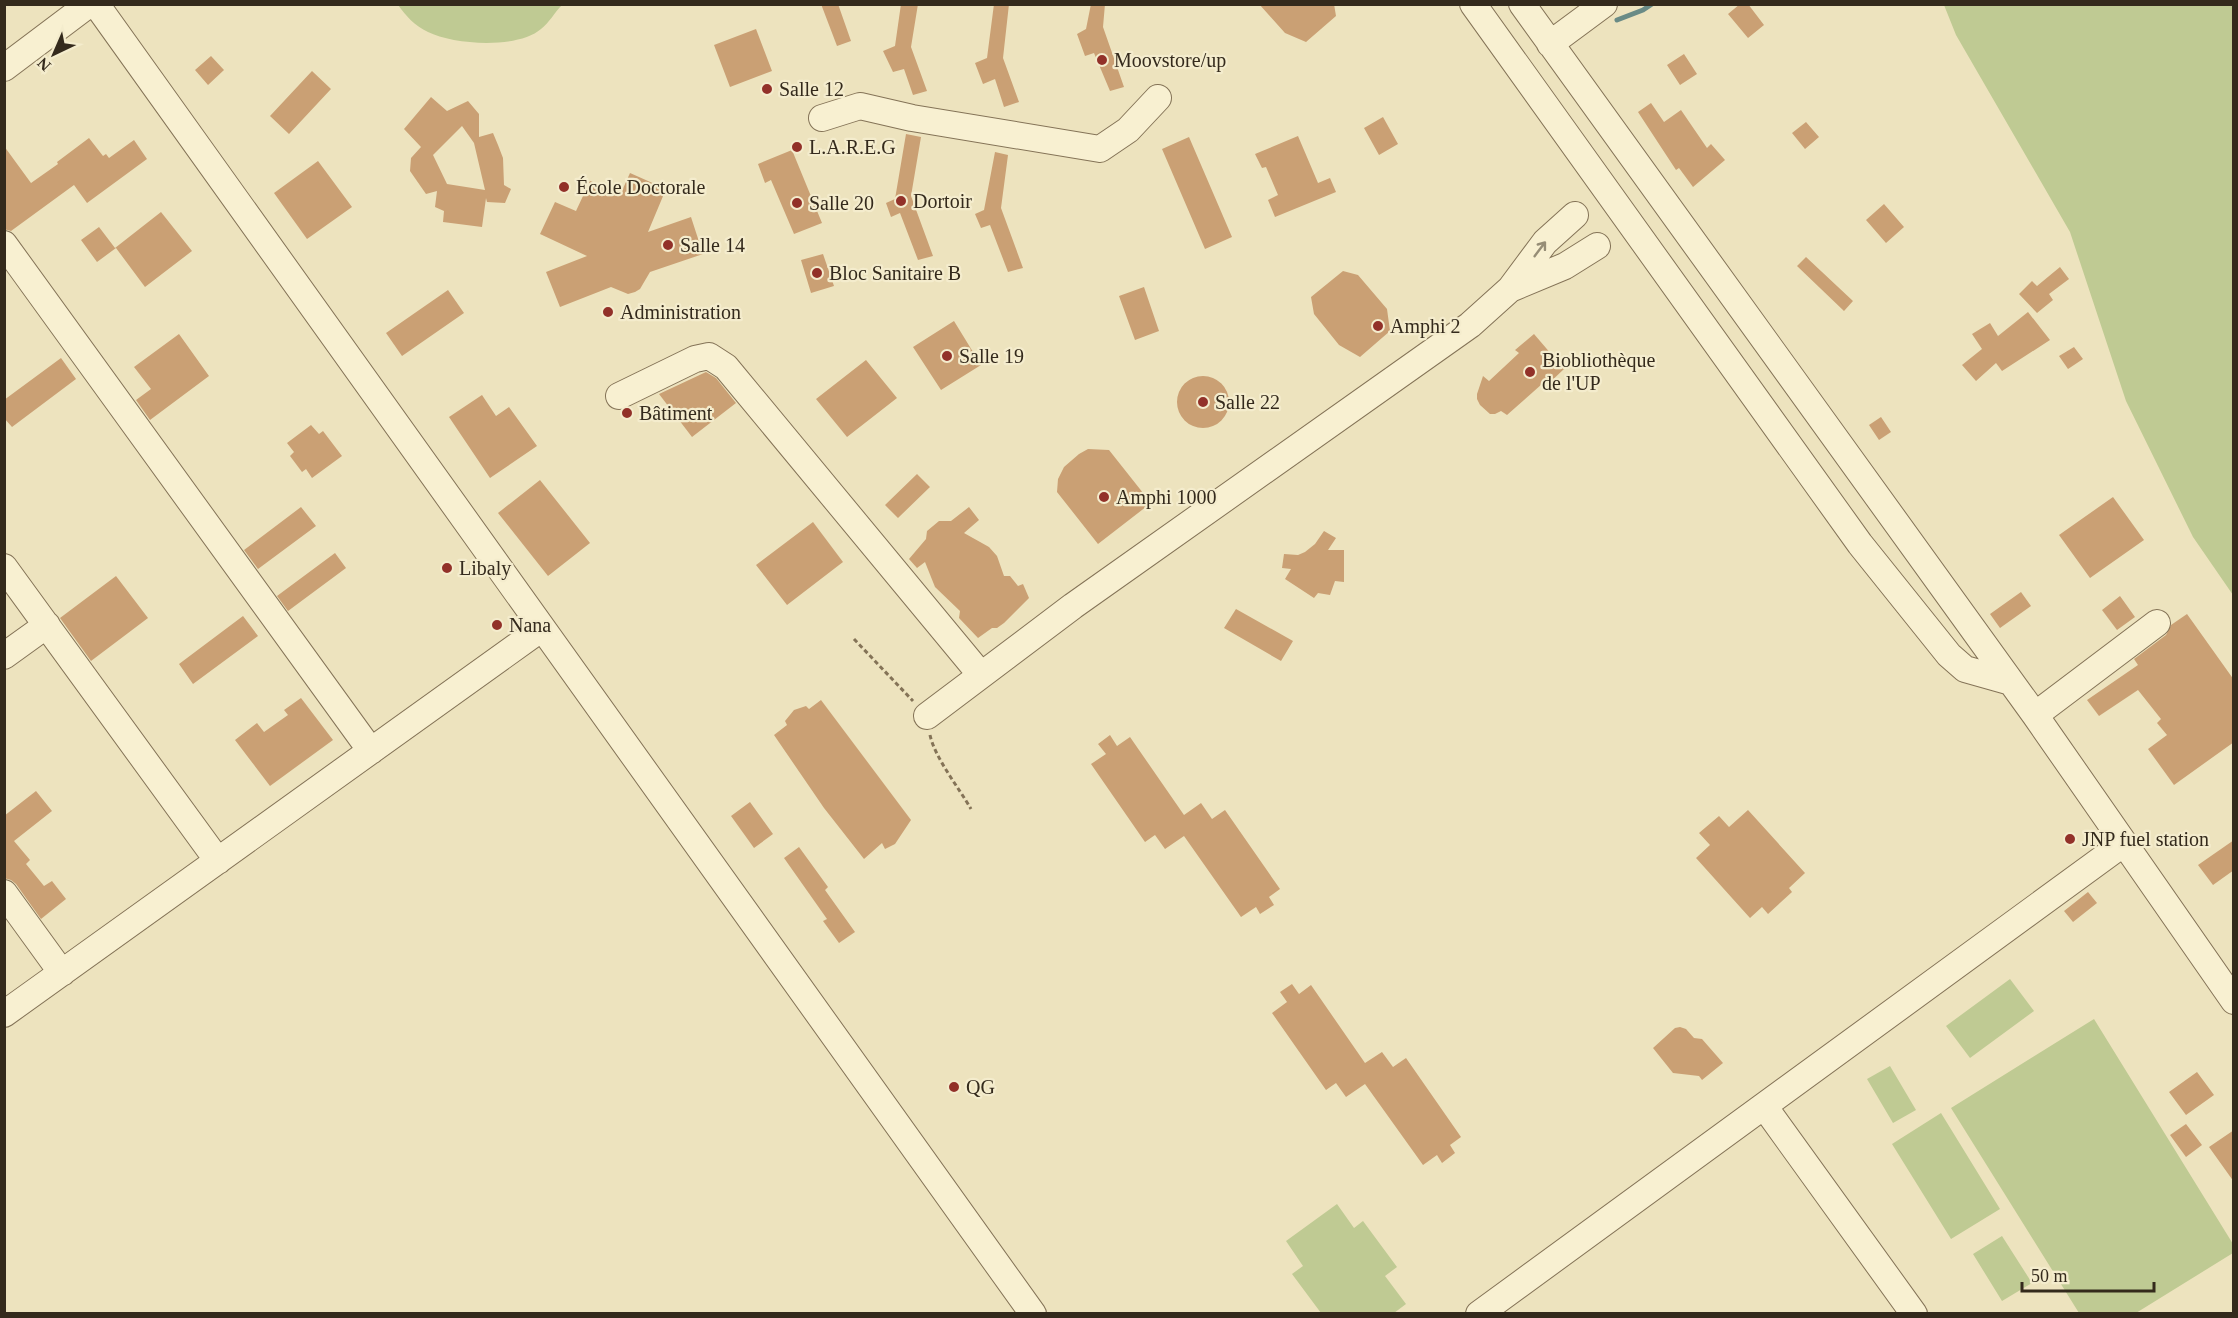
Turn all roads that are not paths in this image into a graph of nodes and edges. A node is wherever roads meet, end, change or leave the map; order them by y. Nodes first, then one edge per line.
1 (89, 4) edge
2 (96, 4) edge
3 (1473, 4) edge
4 (1522, 4) edge
5 (1604, 4) edge
6 (1550, 44) junction
7 (4, 68) edge
8 (1158, 98) dead end
9 (822, 118) dead end
10 (1575, 215) dead end
11 (4, 244) edge
12 (1597, 246) dead end
13 (1510, 289) junction
14 (620, 396) dead end
15 (4, 567) edge
16 (2157, 623) dead end
17 (47, 626) junction
18 (542, 628) junction
19 (4, 656) edge
20 (981, 675) junction
21 (2011, 682) junction
22 (2035, 715) junction
23 (927, 716) dead end
24 (371, 751) junction
25 (2124, 843) junction
26 (218, 861) junction
27 (4, 893) edge
28 (62, 973) junction
29 (2234, 1001) edge
30 (4, 1014) edge
31 (1764, 1106) junction
32 (1033, 1314) edge
33 (1479, 1314) edge
34 (1914, 1314) edge

1 - 7 street
2 - 18 street
3 - 21 street
4 - 6 street
5 - 6 street
6 - 21 street
8 - 9 street
13 -> 10 street
11 - 24 street
12 - 13 street
13 - 20 street
14 - 20 street
15 - 17 street
16 - 22 street
17 - 19 street
17 - 26 street
18 - 24 street
18 - 32 street
20 - 23 street
21 - 22 street
22 - 25 street
24 - 26 street
25 - 29 street
25 - 31 street
26 - 28 street
27 - 28 street
28 - 30 street
31 - 33 street
31 - 34 street

